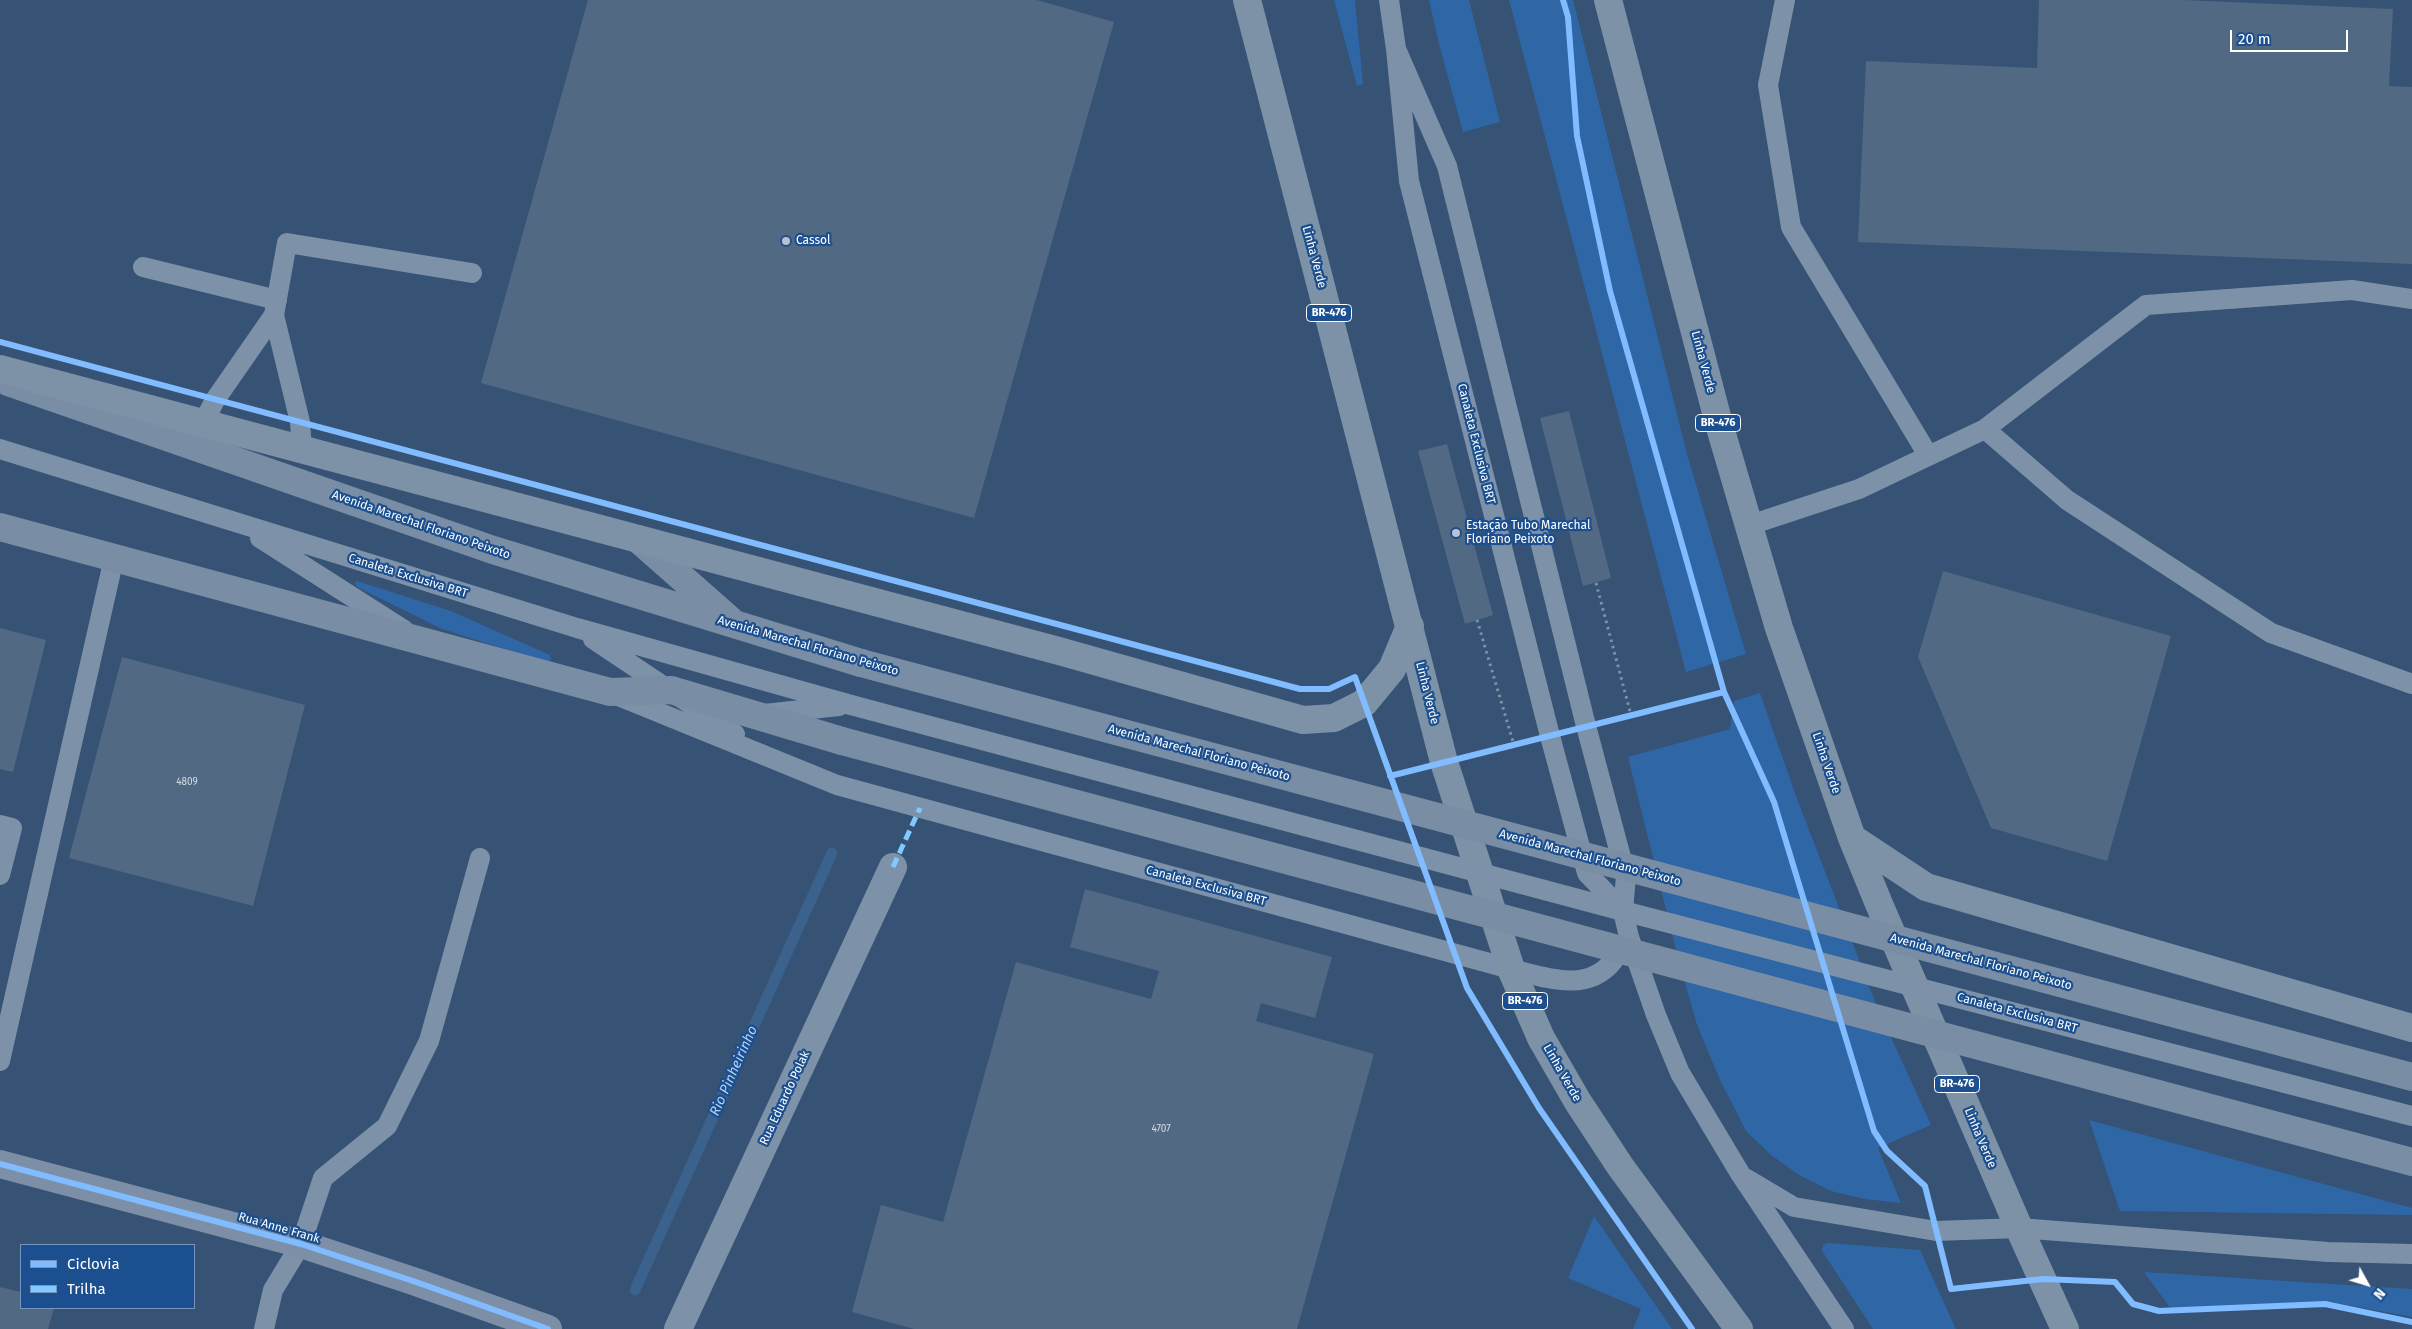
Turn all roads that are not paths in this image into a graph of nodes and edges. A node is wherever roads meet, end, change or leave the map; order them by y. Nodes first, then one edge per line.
1 (1247, 0) edge
2 (1389, 0) edge
3 (1608, 0) edge
4 (1786, 0) edge
5 (1396, 49) junction
6 (142, 267) dead end
7 (472, 273) dead end
8 (2412, 299) edge
9 (276, 307) junction
10 (0, 369) edge
11 (0, 380) edge
12 (203, 423) junction
13 (1985, 429) junction
14 (0, 449) edge
15 (302, 450) junction
16 (1928, 454) junction
17 (239, 525) junction
18 (1747, 526) junction
19 (0, 527) edge
20 (638, 539) junction
21 (114, 558) junction
22 (737, 626) junction
23 (1410, 626) junction
24 (577, 628) junction
25 (422, 642) junction
26 (2412, 684) edge
27 (670, 690) junction
28 (610, 692) junction
29 (851, 705) junction
30 (755, 715) junction
31 (770, 757) junction
32 (0, 825) edge
33 (1852, 838) junction
34 (480, 858) dead end
35 (893, 867) dead end
36 (0, 875) edge
37 (1622, 911) junction
38 (1629, 937) junction
39 (1512, 969) junction
40 (2412, 1028) edge
41 (0, 1060) edge
42 (2412, 1077) edge
43 (2412, 1116) edge
44 (2412, 1162) edge
45 (0, 1164) edge
46 (1741, 1175) junction
47 (2019, 1228) junction
48 (301, 1244) junction
49 (2412, 1254) edge
50 (264, 1329) edge
51 (548, 1329) edge
52 (678, 1329) edge
53 (1739, 1329) edge
54 (1844, 1329) edge
55 (2065, 1329) edge

1 - 23 highway, Linha Verde / BR-476
2 - 5 lane, Canaleta Exclusiva BRT
3 - 18 highway, Linha Verde / BR-476
4 - 16 lane
5 - 37 lane, Canaleta Exclusiva BRT
5 - 37 lane, Canaleta Exclusiva BRT
6 - 9 lane
7 - 9 lane
8 - 13 lane
9 - 12 lane
9 - 15 lane
10 - 12 highway
11 - 22 street, Avenida Marechal Floriano Peixoto
12 - 15 highway
13 - 16 lane
13 - 26 lane
14 - 17 lane, Canaleta Exclusiva BRT
15 - 20 highway
16 - 18 lane
17 - 24 lane, Canaleta Exclusiva BRT
17 - 25 lane, Canaleta Exclusiva BRT
18 - 33 highway, Linha Verde / BR-476
19 - 21 street
20 - 22 street
20 - 23 highway
21 - 25 street
21 - 41 lane
22 - 42 street, Avenida Marechal Floriano Peixoto, bridge
23 - 39 highway, Linha Verde / BR-476
24 - 27 lane, Canaleta Exclusiva BRT
24 - 29 lane, Canaleta Exclusiva BRT
25 - 28 street
27 - 28 street
27 - 30 street
27 - 31 lane, Canaleta Exclusiva BRT
28 - 31 lane, Canaleta Exclusiva BRT
29 - 30 lane, Canaleta Exclusiva BRT
29 - 37 lane, Canaleta Exclusiva BRT, bridge
30 - 44 street, bridge
31 - 39 lane, Canaleta Exclusiva BRT
32 - 36 lane
33 - 40 highway
33 - 47 highway, Linha Verde / BR-476
34 - 48 lane
35 - 52 street, Rua Eduardo Polak
37 - 38 lane, Canaleta Exclusiva BRT
37 - 43 lane, Canaleta Exclusiva BRT, bridge
38 - 39 lane, Canaleta Exclusiva BRT
38 - 46 lane, Canaleta Exclusiva BRT
39 - 53 highway, Linha Verde / BR-476
45 - 48 main road, Rua Anne Frank
46 - 47 lane, Canaleta Exclusiva BRT
46 - 54 lane, Canaleta Exclusiva BRT
47 - 49 lane, Canaleta Exclusiva BRT
47 - 55 highway, Linha Verde / BR-476
48 - 50 lane
48 - 51 main road, Rua Anne Frank

